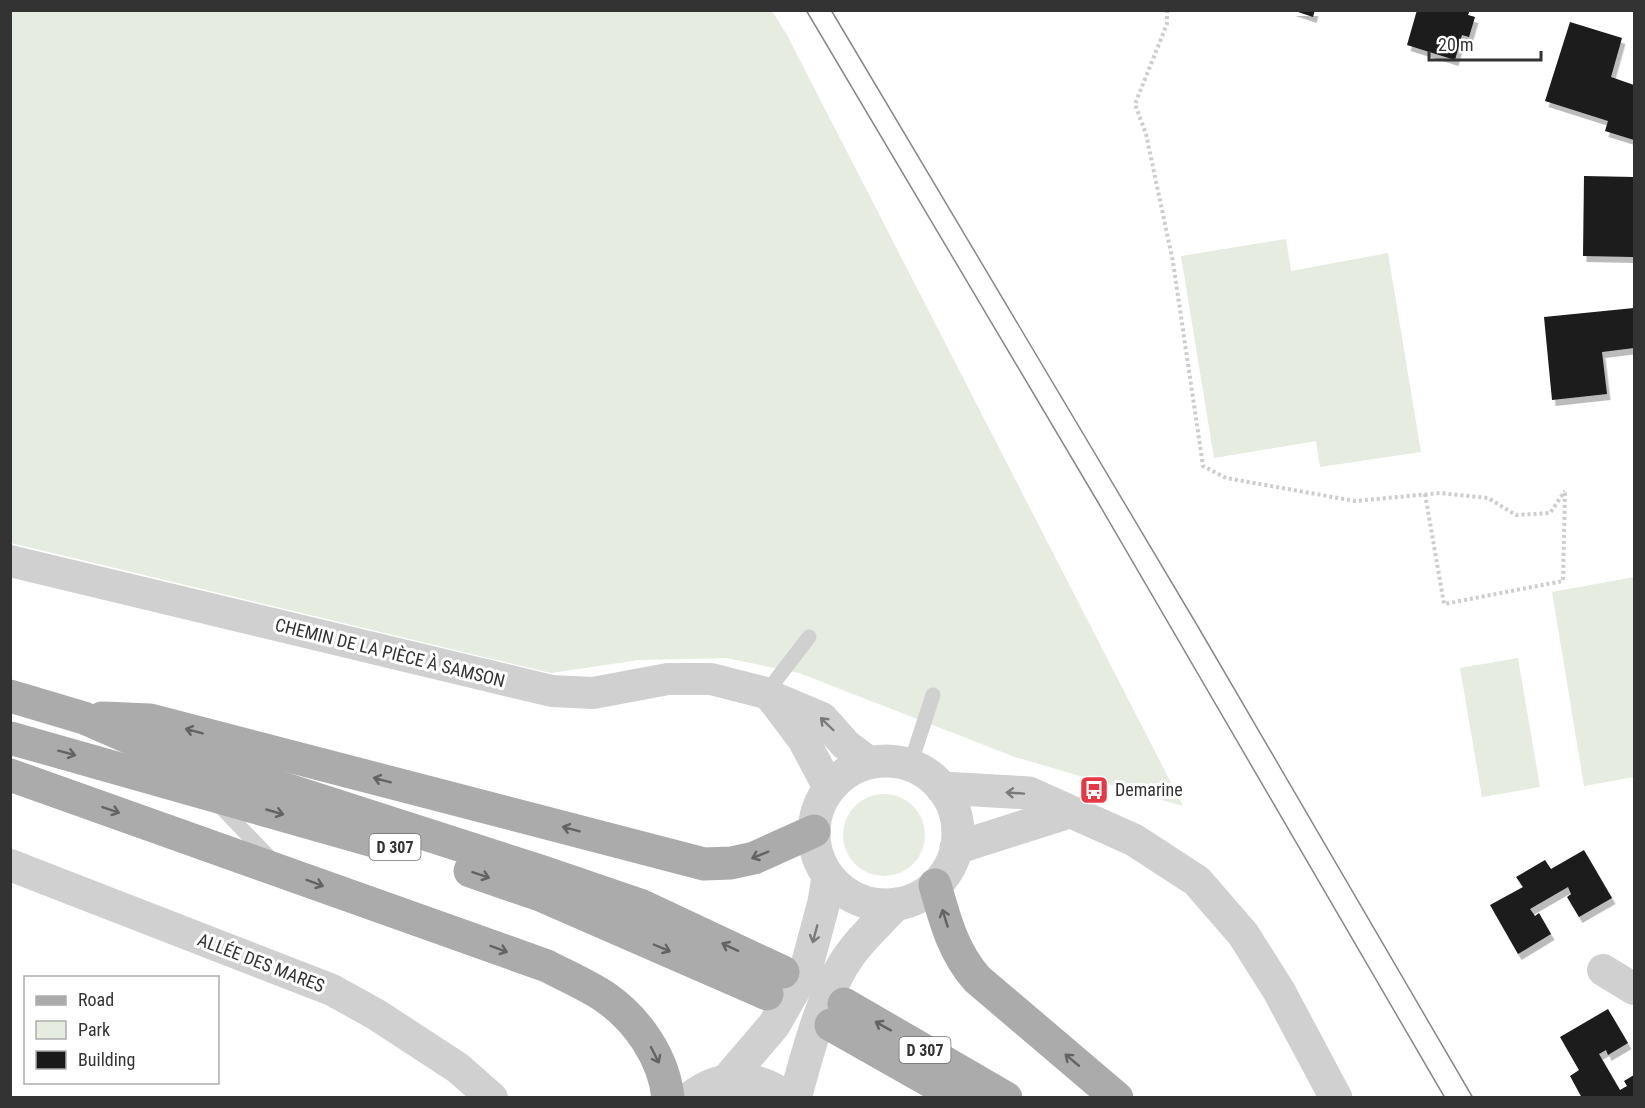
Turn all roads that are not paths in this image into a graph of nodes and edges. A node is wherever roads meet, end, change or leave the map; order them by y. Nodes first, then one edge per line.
1 (10, 561) edge
2 (810, 637) dead end
3 (769, 695) junction
4 (933, 695) dead end
5 (10, 696) edge
6 (84, 718) junction
7 (10, 738) edge
8 (870, 763) junction
9 (910, 765) junction
10 (10, 775) edge
11 (829, 788) junction
12 (942, 788) junction
13 (207, 792) junction
14 (1070, 812) junction
15 (814, 831) junction
16 (956, 848) junction
17 (10, 865) edge
18 (282, 871) junction
19 (828, 877) junction
20 (935, 885) junction
21 (896, 904) junction
22 (1604, 970) dead end
23 (1635, 989) edge
24 (727, 1080) junction
25 (492, 1098) edge
26 (668, 1098) edge
27 (690, 1098) edge
28 (787, 1098) edge
29 (795, 1098) edge
30 (960, 1098) edge
31 (1006, 1098) edge
32 (1117, 1098) edge
33 (1336, 1098) edge

1 - 3 street, CHEMIN DE LA PIÈCE À SAMSON
2 - 3 lane
8 -> 3 street, CHEMIN DE LA PIÈCE À SAMSON
3 - 11 street
4 - 9 lane
5 - 6 main road, D 307
13 -> 6 main road, D 307
15 -> 6 main road
7 -> 13 main road, D 307
8 - 9 street
8 - 11 street
9 - 12 street
10 -> 18 main road
11 - 15 street
14 -> 12 street
12 - 16 street
13 - 18 lane
14 - 16 street
14 - 33 street
15 - 19 street
16 - 20 street
17 - 25 street, ALLÉE DES MARES
18 -> 26 main road
19 - 21 street
19 -> 24 street
20 - 21 street
32 -> 20 main road
21 - 29 street
22 - 23 street
24 - 27 street
24 - 28 street
31 -> 30 main road, D 307

